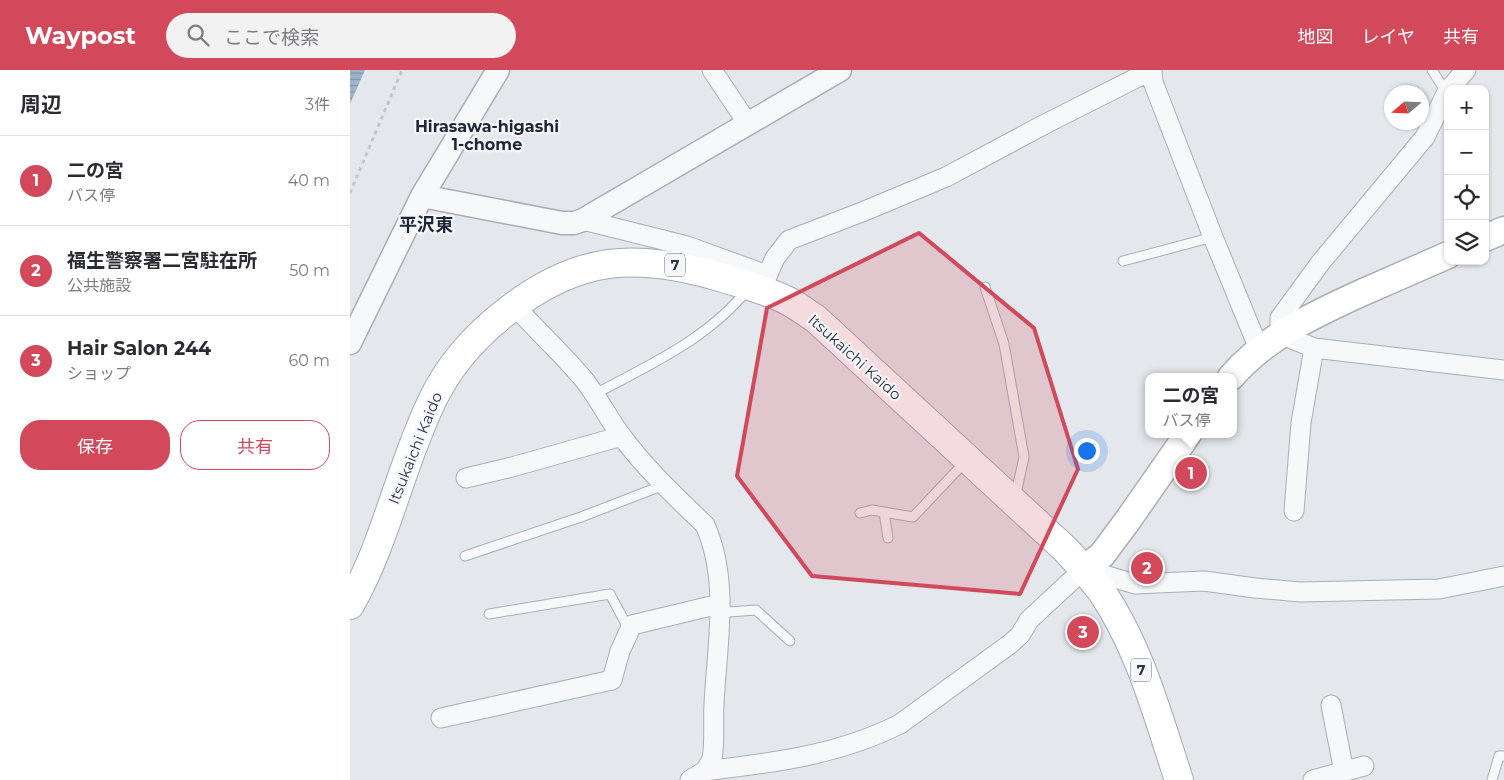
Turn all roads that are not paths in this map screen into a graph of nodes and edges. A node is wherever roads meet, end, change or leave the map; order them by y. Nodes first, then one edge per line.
1 (498, 70) edge
2 (712, 70) edge
3 (840, 70) edge
4 (1152, 70) edge
5 (1432, 70) edge
6 (1466, 70) edge
7 (1452, 85) edge
8 (1444, 86) edge
9 (1444, 96) edge
10 (748, 124) junction
11 (422, 196) junction
12 (583, 220) junction
13 (1504, 230) edge
14 (1489, 236) edge
15 (1213, 237) junction
16 (1444, 257) edge
17 (1123, 261) dead end
18 (759, 284) junction
19 (985, 287) dead end
20 (514, 305) junction
21 (1280, 334) junction
22 (350, 343) edge
23 (1314, 348) junction
24 (1259, 349) junction
25 (1504, 370) edge
26 (1235, 373) edge
27 (595, 394) junction
28 (622, 436) junction
29 (1185, 438) edge
30 (967, 460) junction
31 (466, 478) dead end
32 (664, 485) junction
33 (1014, 504) junction
34 (1294, 511) dead end
35 (884, 512) junction
36 (860, 513) dead end
37 (888, 538) dead end
38 (466, 556) dead end
39 (1084, 569) junction
40 (1504, 576) edge
41 (350, 605) edge
42 (721, 609) junction
43 (489, 614) dead end
44 (632, 625) junction
45 (790, 641) dead end
46 (1331, 706) dead end
47 (441, 718) dead end
48 (1504, 756) edge
49 (1364, 766) dead end
50 (1344, 772) junction
51 (744, 773) edge
52 (697, 775) edge
53 (1179, 780) edge
54 (1313, 780) edge
55 (1492, 780) edge

1 - 11 street
2 - 10 street
3 - 10 street
4 - 15 street
4 - 18 street
5 - 8 lane
6 - 7 street
9 - 21 street
10 - 12 street
11 - 12 street
11 - 22 street
12 - 18 street
13 - 14 main road
15 - 17 lane
15 - 24 street
16 - 21 main road
18 - 20 main road, Itsukaichi Kaido / 7
18 - 27 lane
18 - 30 main road, Itsukaichi Kaido / 7
19 - 33 lane
20 - 27 street
20 - 41 main road, Itsukaichi Kaido / 7
21 - 23 street
21 - 24 main road
23 - 25 street
23 - 34 street
24 - 26 main road
27 - 28 street
28 - 31 street
28 - 32 street
29 - 39 main road
30 - 33 main road, Itsukaichi Kaido / 7
30 - 35 lane
32 - 38 lane
32 - 42 street
33 - 39 main road, Itsukaichi Kaido / 7
35 - 36 lane
35 - 37 lane
39 - 40 street
39 - 51 street
39 - 53 main road, Itsukaichi Kaido / 7
42 - 44 street
42 - 45 lane
42 - 52 street
43 - 44 lane
44 - 47 street
46 - 50 street
48 - 55 lane
49 - 50 street
50 - 54 street
51 - 52 street

